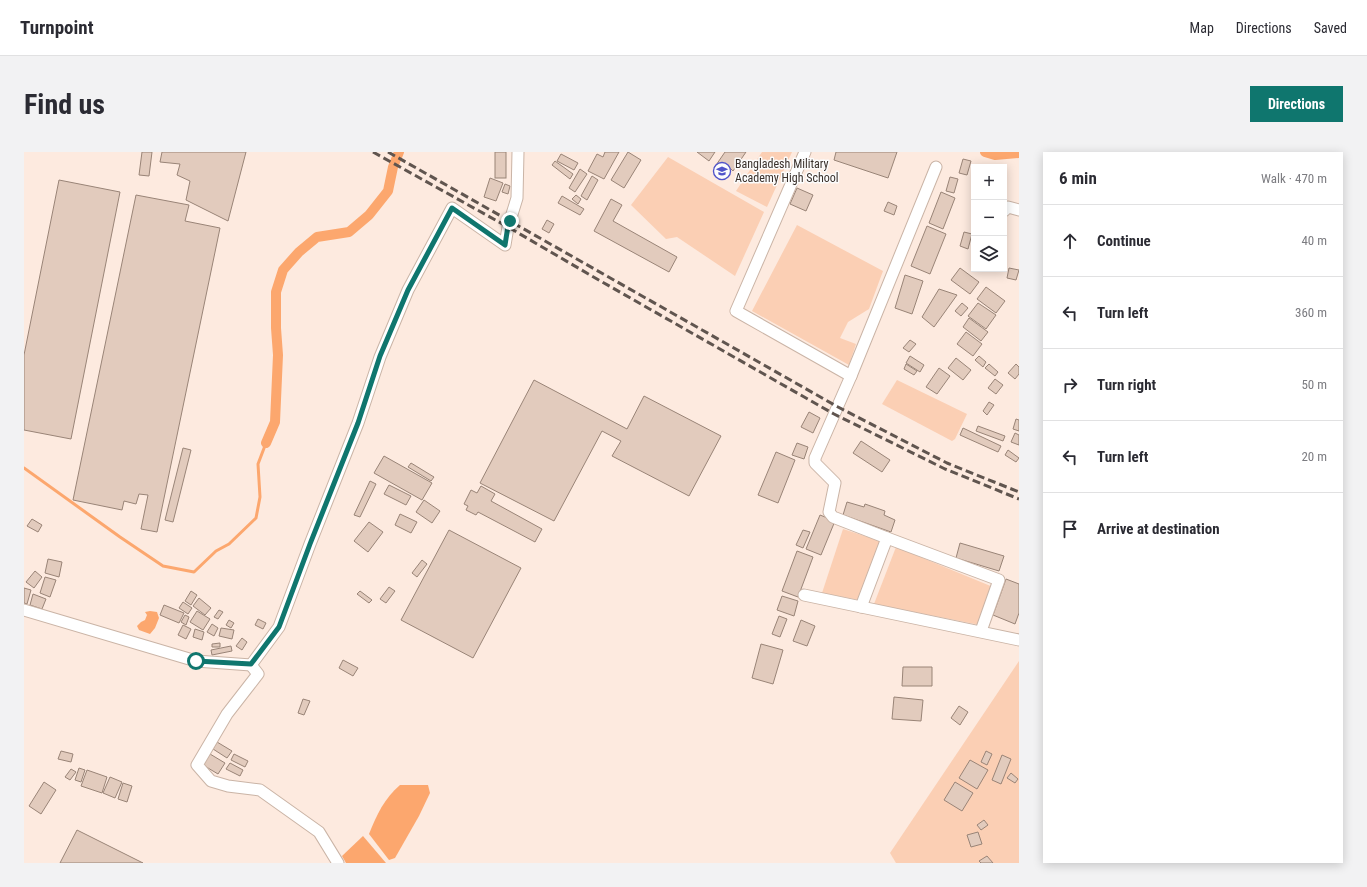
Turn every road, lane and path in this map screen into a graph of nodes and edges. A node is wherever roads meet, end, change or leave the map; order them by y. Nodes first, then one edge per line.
1 (518, 152) edge
2 (805, 152) edge
3 (936, 167) dead end
4 (1007, 208) edge
5 (1019, 210) edge
6 (851, 376) junction
7 (888, 538) junction
8 (804, 595) dead end
9 (861, 607) junction
10 (24, 610) edge
11 (981, 631) junction
12 (1019, 640) edge
13 (251, 664) junction
14 (338, 863) edge

1 - 13 street
2 - 6 street
3 - 6 street
4 - 5 street
6 - 7 street
7 - 9 street
7 - 11 street
8 - 9 street
9 - 11 street
10 - 13 street
11 - 12 street
13 - 14 street

